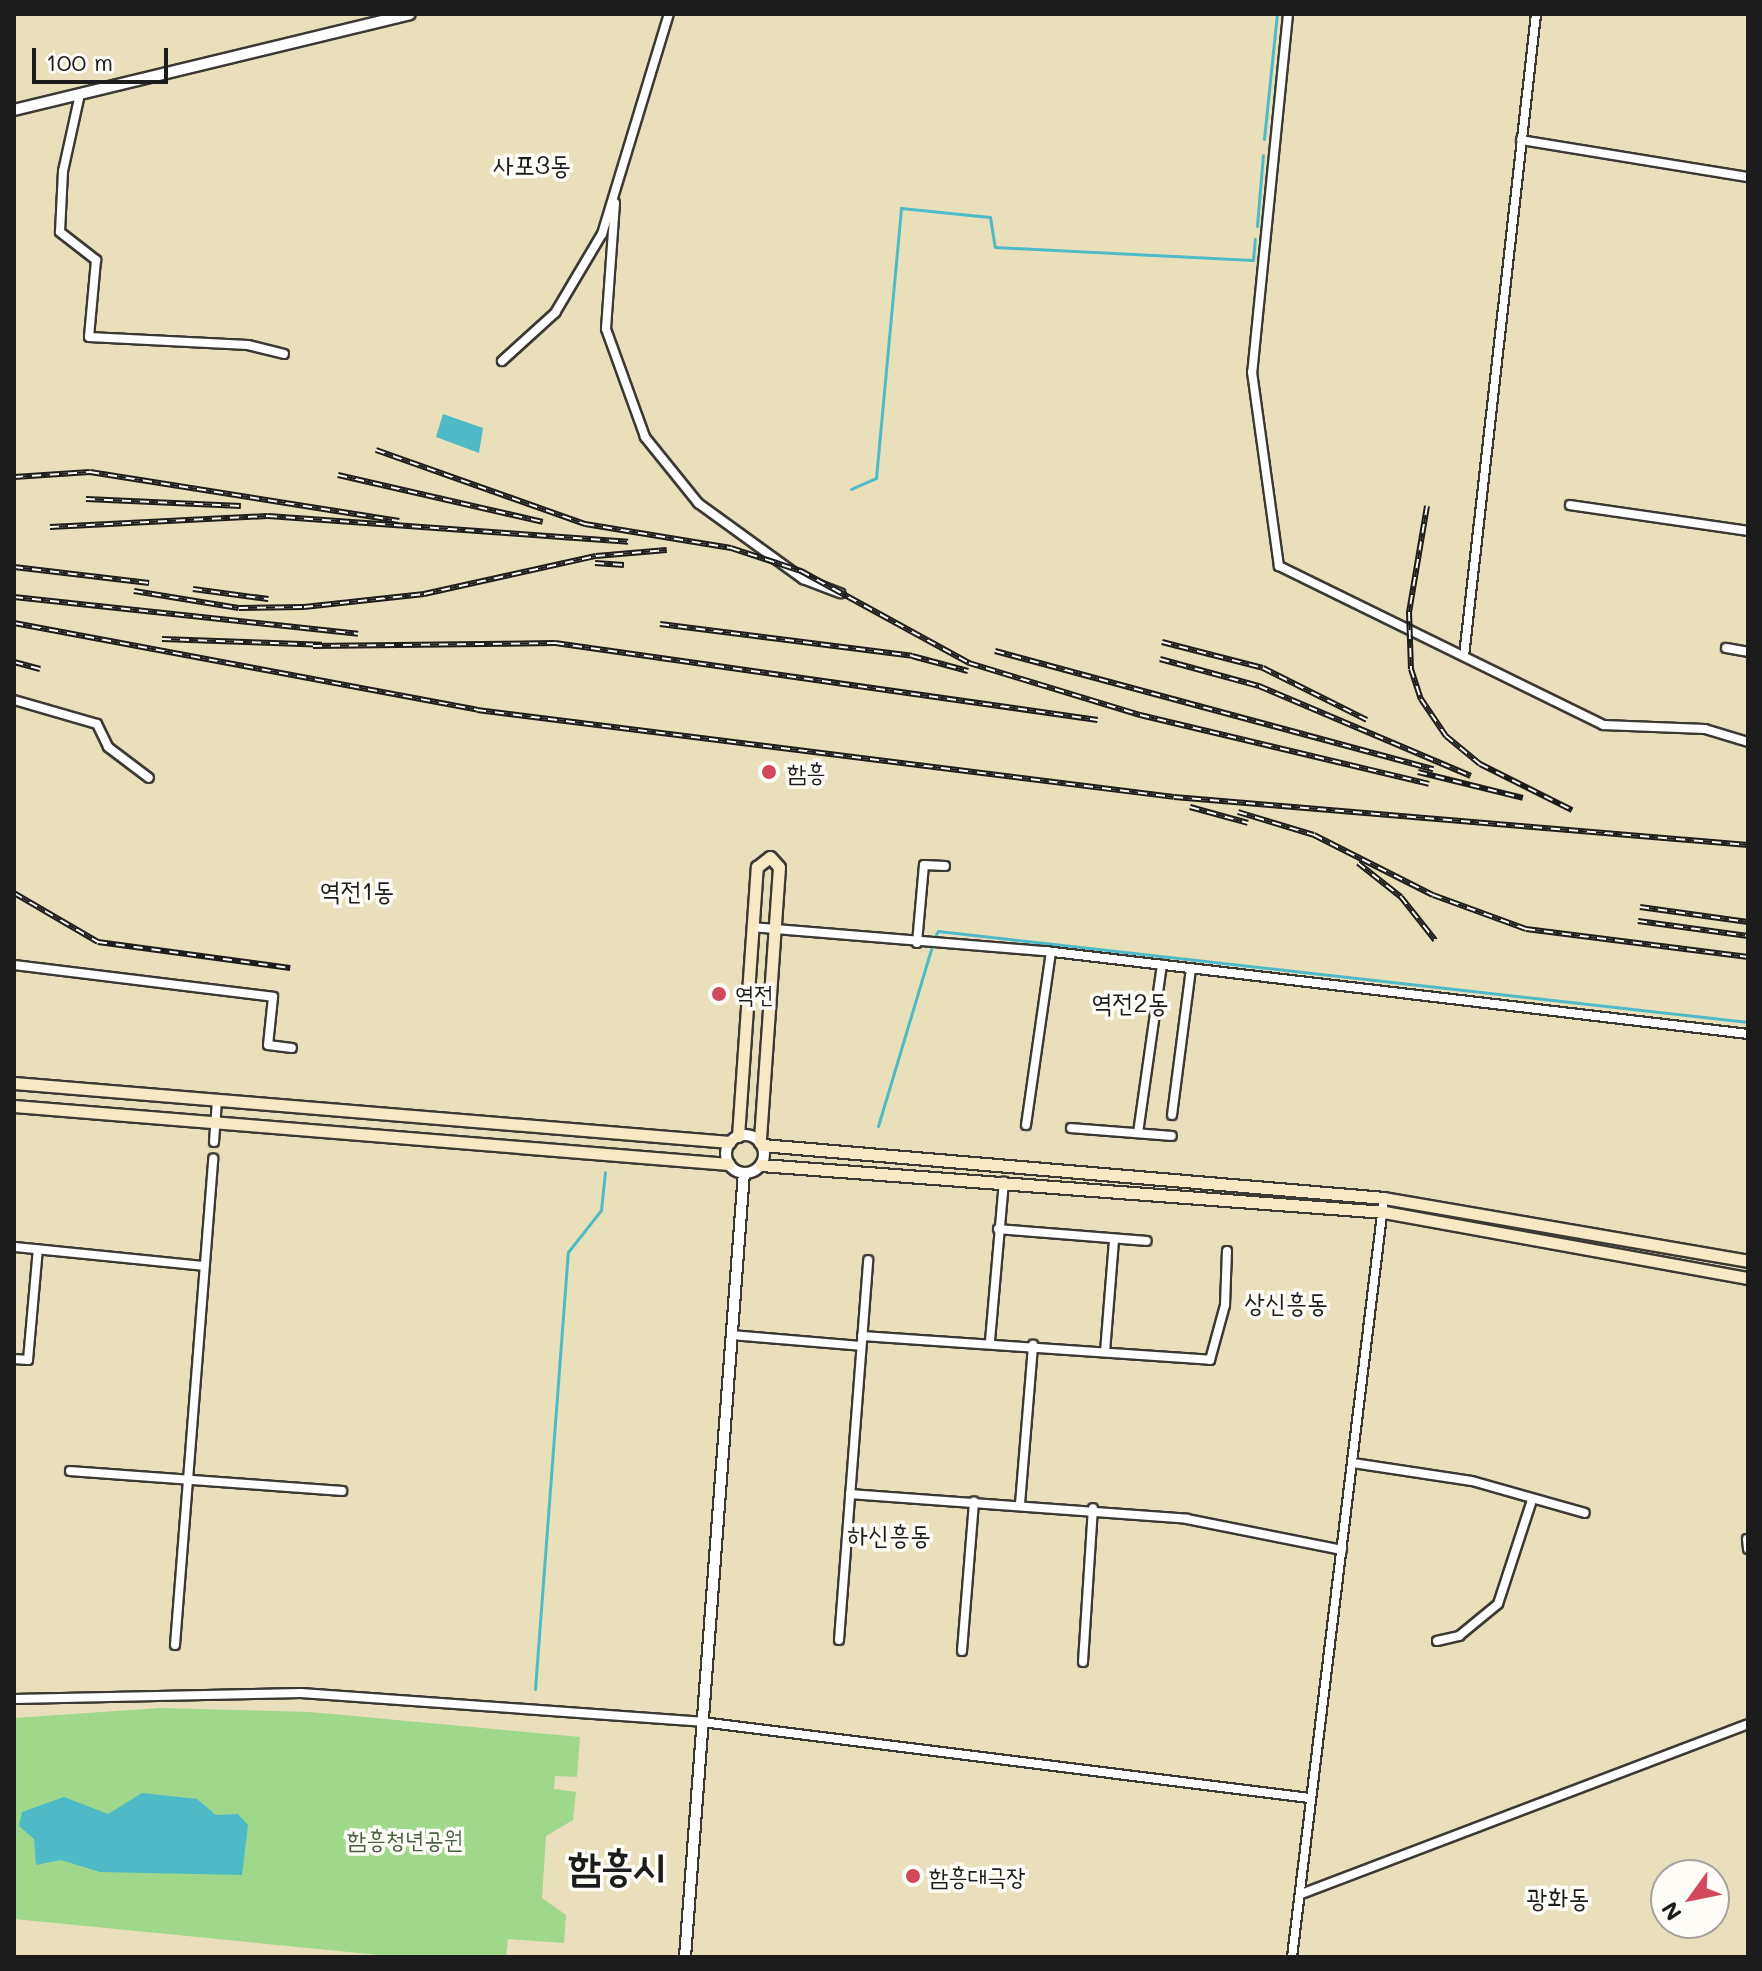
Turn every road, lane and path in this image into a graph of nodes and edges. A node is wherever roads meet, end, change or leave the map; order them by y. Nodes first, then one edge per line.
1 (410, 14) edge
2 (669, 14) edge
3 (1288, 14) edge
4 (1536, 14) edge
5 (80, 94) junction
6 (14, 110) edge
7 (1521, 140) junction
8 (1748, 177) edge
9 (615, 203) junction
10 (284, 354) dead end
11 (502, 361) dead end
12 (1570, 505) dead end
13 (1748, 531) edge
14 (840, 593) dead end
15 (1726, 648) dead end
16 (1748, 652) edge
17 (1464, 656) junction
18 (14, 700) edge
19 (1748, 742) edge
20 (149, 778) dead end
21 (945, 866) dead end
22 (752, 927) junction
23 (774, 929) junction
24 (917, 943) junction
25 (1051, 952) junction
26 (14, 965) edge
27 (1162, 965) junction
28 (1191, 968) junction
29 (1748, 1034) edge
30 (292, 1048) dead end
31 (14, 1083) edge
32 (217, 1100) junction
33 (14, 1106) edge
34 (1172, 1115) dead end
35 (216, 1120) junction
36 (1026, 1125) dead end
37 (1071, 1128) dead end
38 (1138, 1133) junction
39 (1172, 1136) dead end
40 (734, 1139) junction
41 (214, 1142) dead end
42 (761, 1144) junction
43 (213, 1158) dead end
44 (729, 1164) junction
45 (761, 1165) junction
46 (744, 1173) junction
47 (1004, 1181) junction
48 (1384, 1198) junction
49 (1384, 1212) junction
50 (998, 1229) junction
51 (1114, 1239) junction
52 (1147, 1241) dead end
53 (14, 1247) edge
54 (38, 1249) junction
55 (1227, 1251) dead end
56 (868, 1260) dead end
57 (1748, 1261) edge
58 (204, 1266) junction
59 (1748, 1278) edge
60 (731, 1335) junction
61 (862, 1341) junction
62 (990, 1341) junction
63 (1033, 1345) junction
64 (1105, 1352) junction
65 (14, 1359) edge
66 (1353, 1463) junction
67 (70, 1471) dead end
68 (188, 1480) junction
69 (342, 1491) dead end
70 (850, 1494) junction
71 (1532, 1500) junction
72 (974, 1501) junction
73 (1020, 1504) junction
74 (1093, 1508) junction
75 (1585, 1513) dead end
76 (1747, 1539) edge
77 (1748, 1549) edge
78 (1342, 1550) junction
79 (839, 1640) dead end
80 (1437, 1641) dead end
81 (175, 1645) dead end
82 (962, 1651) dead end
83 (1083, 1662) dead end
84 (14, 1699) edge
85 (702, 1722) junction
86 (1748, 1724) edge
87 (1310, 1798) junction
88 (1301, 1894) junction
89 (685, 1957) edge
90 (1292, 1957) edge

1 - 5 street
2 - 9 street
3 - 17 street
4 - 7 street
5 - 6 street
5 - 10 street
7 - 8 street
7 - 17 street
9 - 11 street
9 - 14 street
12 - 13 street
15 - 16 street
17 - 19 street
18 - 20 street
21 - 24 street
22 - 23 street
22 - 23 main road
22 - 40 main road
23 - 24 street
23 - 42 main road
24 - 25 street
25 - 27 street
25 - 36 street
26 - 30 street
27 - 28 street
27 - 38 street
28 - 29 street
28 - 34 street
31 - 32 main road
32 - 35 street
32 - 40 main road
33 - 35 main road
35 - 41 street
35 - 44 main road
37 - 38 street
38 - 39 street
40 - 42 street
40 - 44 street
42 - 45 street
42 - 48 main road
43 - 58 street
44 - 46 street
45 - 46 street
45 - 47 main road
46 - 60 street
47 - 49 main road
47 - 50 street
48 - 49 street
48 - 57 main road
49 - 59 main road
49 - 66 street
50 - 51 street
50 - 62 street
51 - 52 street
51 - 64 street
53 - 54 street
54 - 58 street
54 - 65 street
55 - 64 street
56 - 61 street
58 - 68 street
60 - 61 street
60 - 85 street
61 - 62 street
61 - 70 street
62 - 63 street
63 - 64 street
63 - 73 street
66 - 71 street
66 - 78 street
67 - 68 street
68 - 69 street
68 - 81 street
70 - 72 street
70 - 79 street
71 - 75 street
71 - 80 street
72 - 73 street
72 - 82 street
73 - 74 street
74 - 78 street
74 - 83 street
76 - 77 street
78 - 87 street
84 - 85 street
85 - 87 street
85 - 89 street
86 - 88 street
87 - 88 street
88 - 90 street

